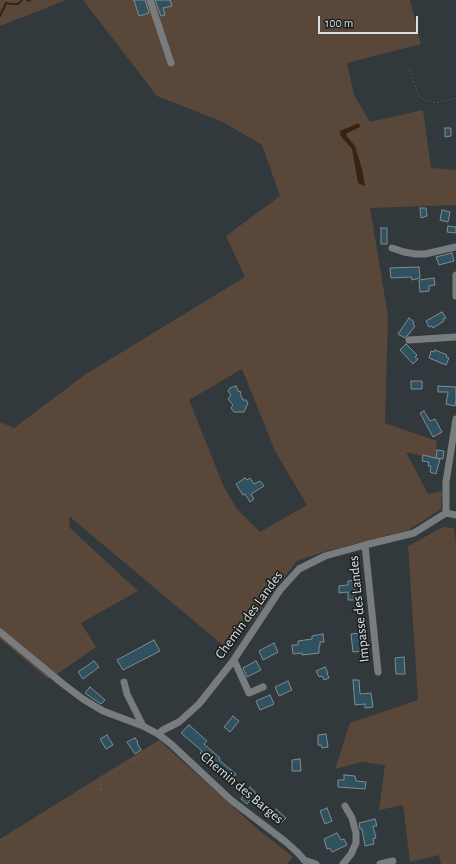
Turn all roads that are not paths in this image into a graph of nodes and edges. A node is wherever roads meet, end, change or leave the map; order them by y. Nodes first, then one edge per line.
1 (150, 0) edge
2 (171, 63) dead end
3 (456, 247) edge
4 (392, 248) dead end
5 (456, 275) edge
6 (456, 296) edge
7 (456, 337) edge
8 (409, 340) dead end
9 (456, 419) edge
10 (446, 513) junction
11 (456, 515) edge
12 (365, 545) junction
13 (0, 632) edge
14 (234, 660) junction
15 (378, 672) dead end
16 (124, 682) dead end
17 (263, 687) dead end
18 (143, 726) junction
19 (158, 734) junction
20 (345, 806) dead end
21 (393, 861) dead end
22 (306, 862) edge
23 (316, 864) edge
24 (343, 864) edge
25 (380, 864) edge

1 - 2 street
3 - 4 street
5 - 6 street
7 - 8 street
9 - 10 street
10 - 11 street
10 - 12 street, Chemin des Landes
12 - 14 street, Chemin des Landes
12 - 15 street, Impasse des Landes
13 - 18 street, Chemin des Barges
14 - 17 street
14 - 19 street, Chemin des Landes
16 - 18 street
18 - 19 street, Chemin des Barges
19 - 22 street, Chemin des Barges
20 - 24 street
21 - 25 street
22 - 23 street

